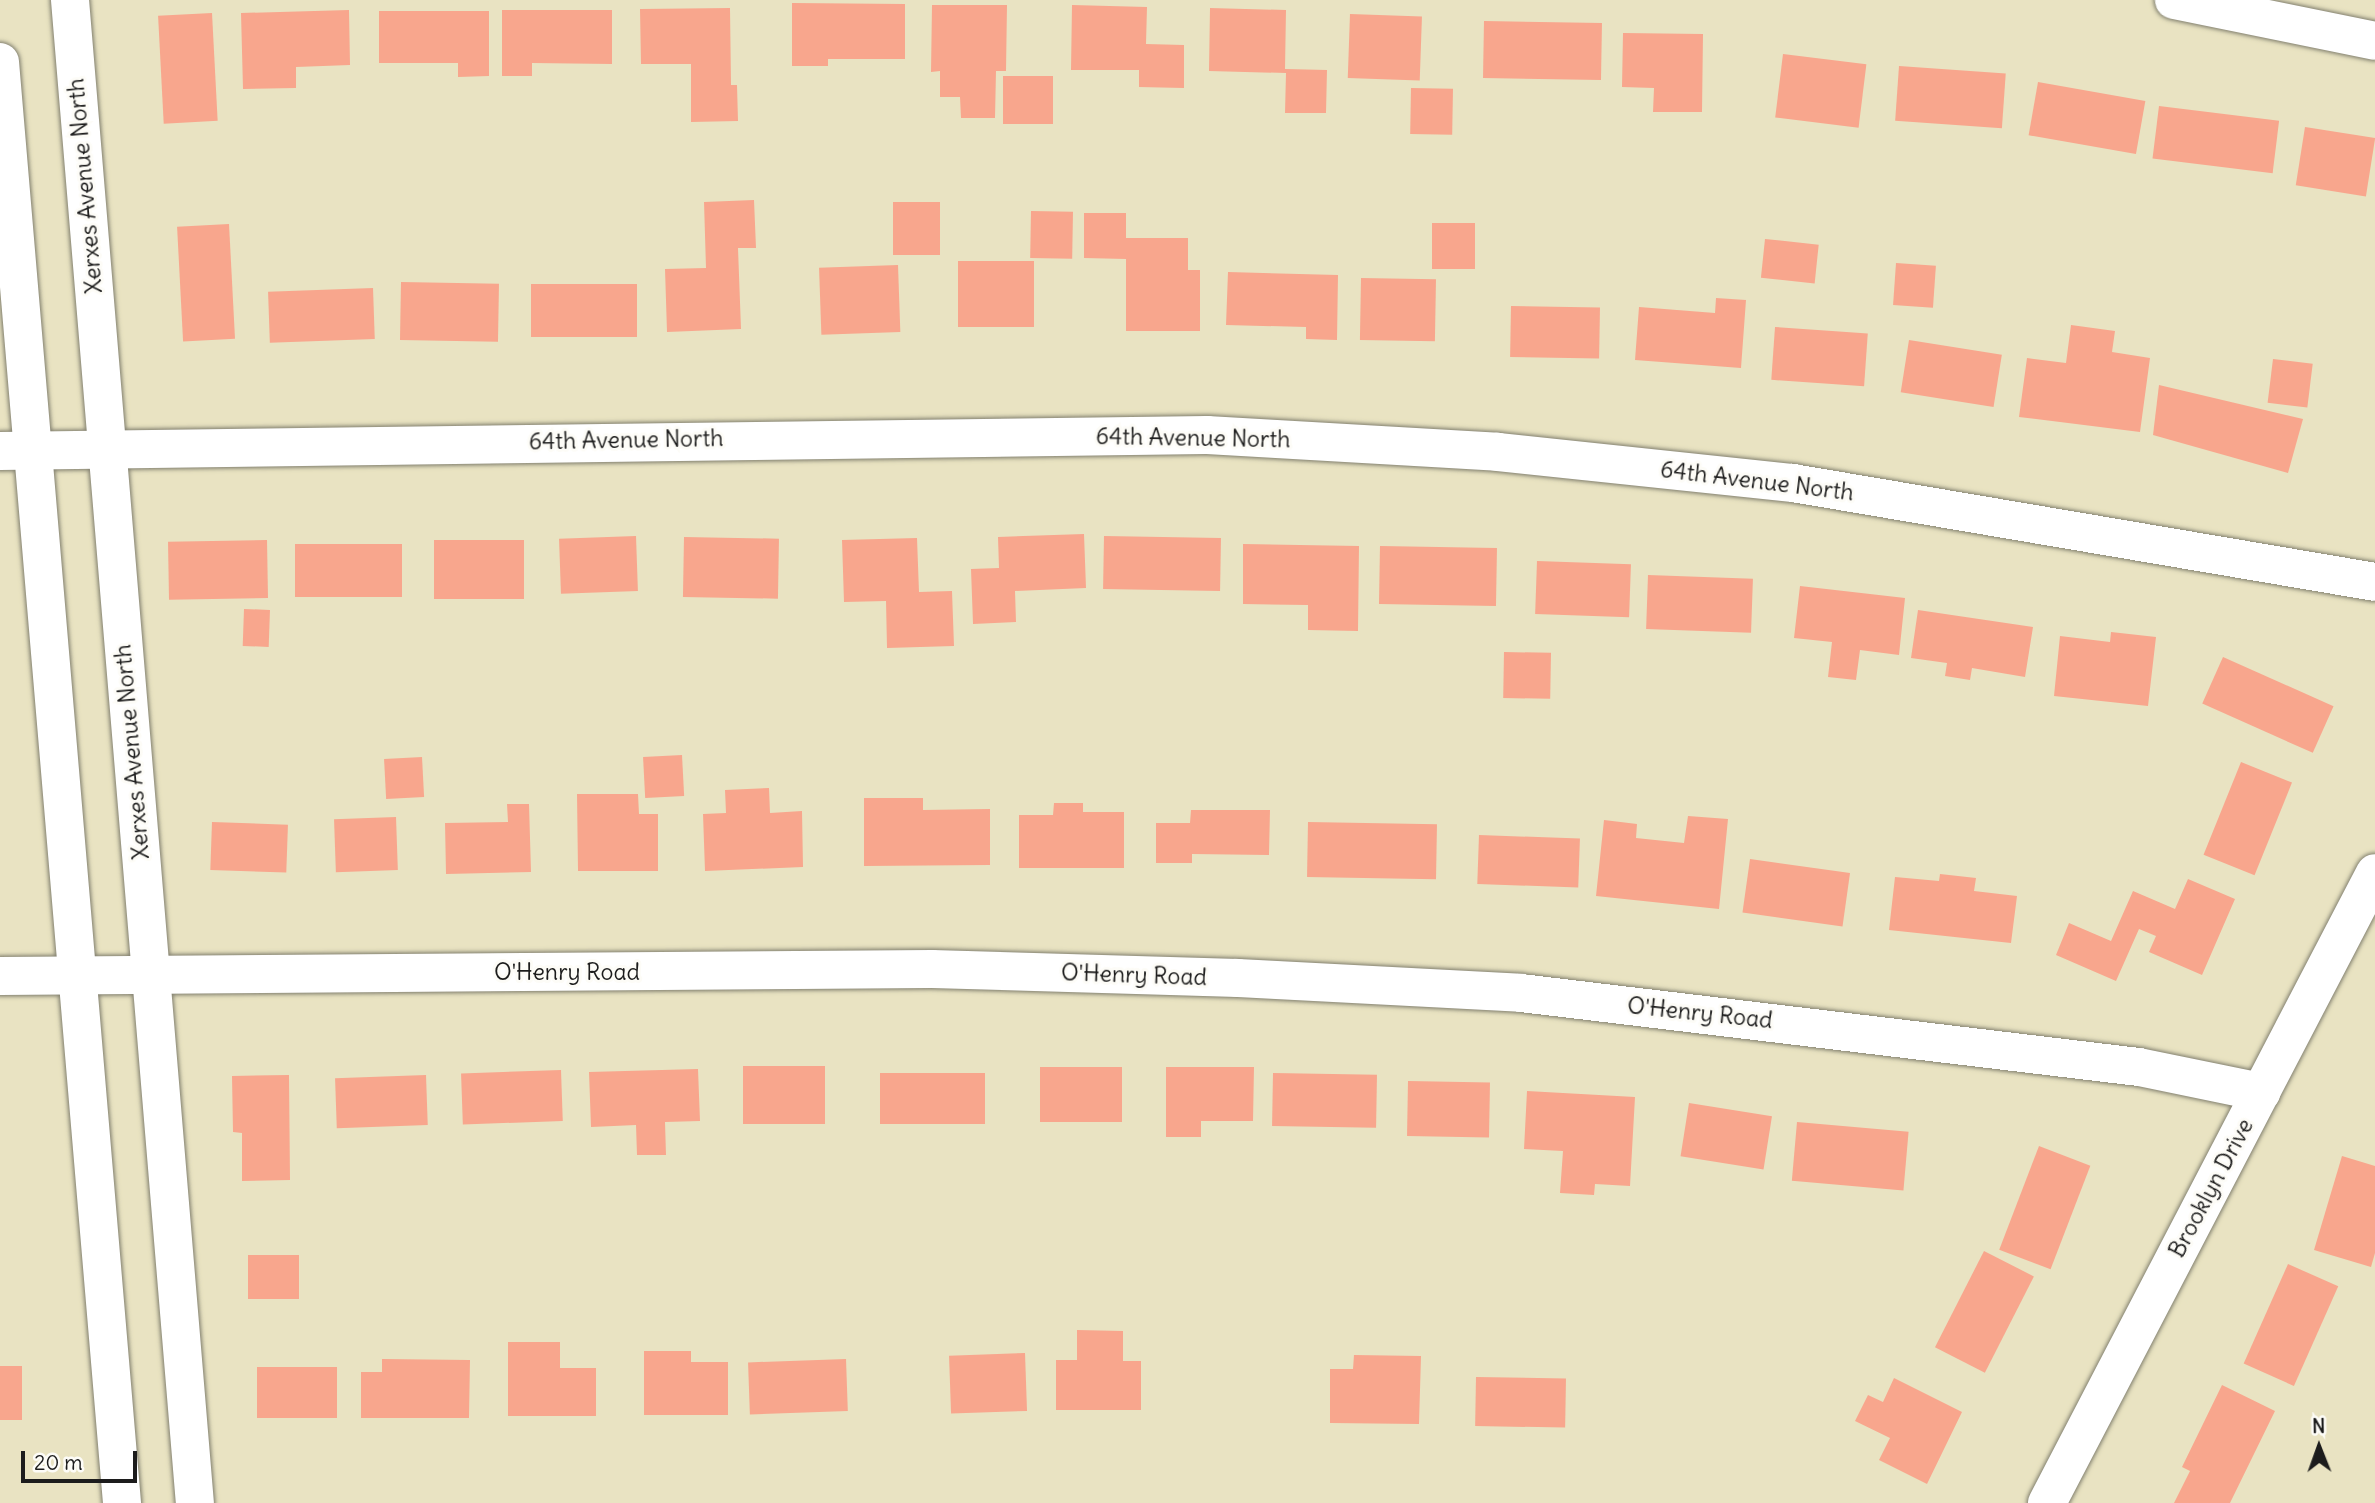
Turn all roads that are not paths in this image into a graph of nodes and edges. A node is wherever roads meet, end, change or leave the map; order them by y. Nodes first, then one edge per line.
1 (70, 0) edge
2 (2174, 0) edge
3 (2375, 41) edge
4 (0, 61) edge
5 (106, 447) junction
6 (16, 450) edge
7 (2375, 582) edge
8 (2375, 873) edge
9 (78, 975) junction
10 (152, 975) junction
11 (0, 976) edge
12 (2261, 1092) junction
13 (122, 1503) edge
14 (195, 1503) edge
15 (2047, 1503) edge

1 - 5 street, Xerxes Avenue North
2 - 3 street
4 - 6 street
5 - 6 street, 64th Avenue North
5 - 7 street, 64th Avenue North
5 - 10 street, Xerxes Avenue North
6 - 9 street
8 - 12 street, Brooklyn Drive
9 - 10 street, O'Henry Road
9 - 11 street, O'Henry Road
9 - 13 street
10 - 12 street, O'Henry Road
10 - 14 street, Xerxes Avenue North
12 - 15 street, Brooklyn Drive

